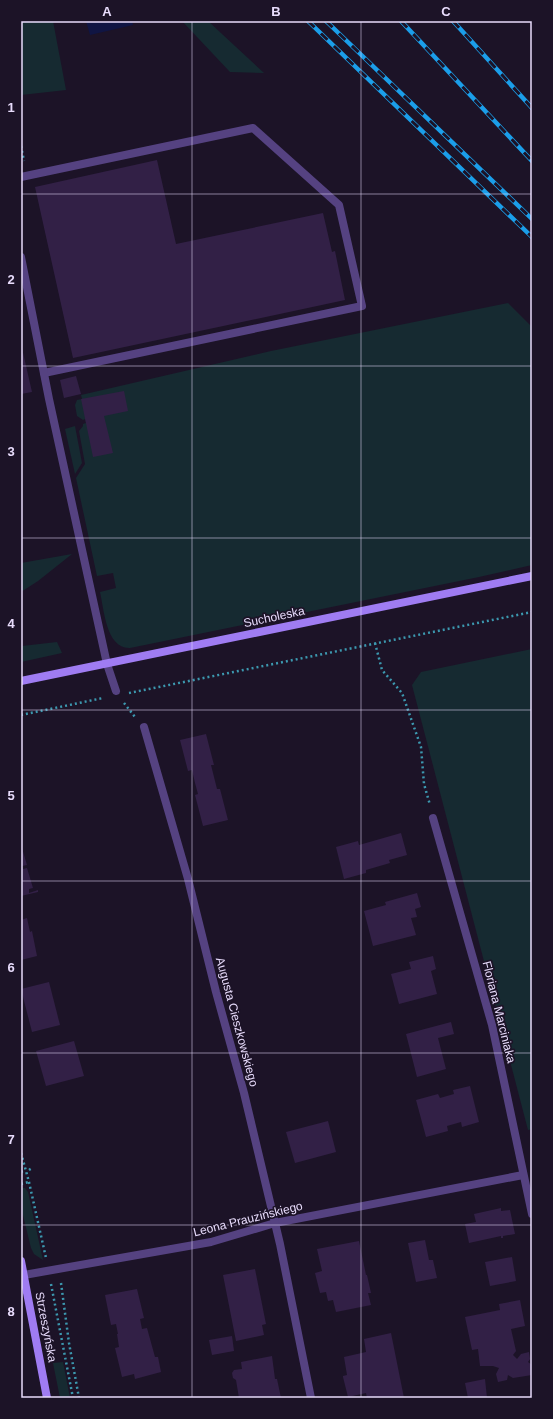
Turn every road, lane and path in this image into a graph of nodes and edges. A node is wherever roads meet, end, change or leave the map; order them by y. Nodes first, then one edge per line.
1 (21, 177) edge
2 (21, 257) edge
3 (44, 373) junction
4 (532, 576) edge
5 (532, 612) edge
6 (375, 643) junction
7 (107, 664) junction
8 (21, 681) edge
9 (117, 693) junction
10 (21, 715) edge
11 (144, 727) joint
12 (433, 818) joint
13 (21, 1153) edge
14 (524, 1175) junction
15 (29, 1182) junction
16 (21, 1184) edge
17 (532, 1214) edge
18 (275, 1223) junction
19 (47, 1260) dead end
20 (21, 1262) edge
21 (24, 1275) junction
22 (61, 1278) dead end
23 (51, 1280) dead end
24 (47, 1398) edge
25 (73, 1398) edge
26 (80, 1398) edge
27 (311, 1398) edge

1 - 3 street
2 - 3 street
3 - 7 street
4 - 7 street, Sucholeska
5 - 6 path
6 - 9 path
6 - 12 path
7 - 8 street, Sucholeska
7 - 9 street
9 - 10 path
9 - 11 path
11 - 18 street, Augusta Cieszkowskiego
12 - 14 street, Floriana Marciniaka
13 - 15 path
14 - 17 street, Floriana Marciniaka
14 - 18 street, Leona Prauzińskiego
15 - 16 path
15 - 19 path
18 - 21 street, Leona Prauzińskiego
18 - 27 street, Augusta Cieszkowskiego
20 - 21 street, Strzeszyńska
21 - 24 street, Strzeszyńska
22 - 26 path
23 - 25 path

